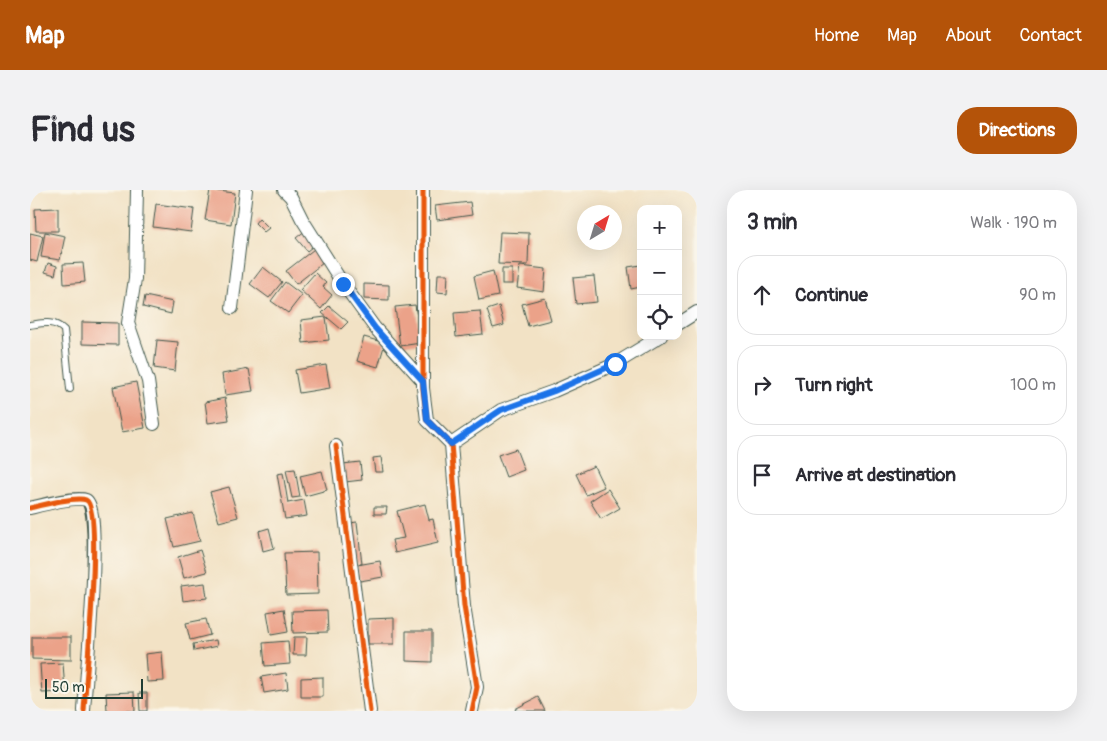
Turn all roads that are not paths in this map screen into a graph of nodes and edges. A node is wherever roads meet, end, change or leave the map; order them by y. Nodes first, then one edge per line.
1 (137, 190) edge
2 (246, 190) edge
3 (284, 190) edge
4 (423, 190) edge
5 (232, 308) dead end
6 (697, 312) edge
7 (682, 321) edge
8 (30, 325) edge
9 (654, 340) edge
10 (423, 381) junction
11 (70, 389) dead end
12 (154, 424) dead end
13 (451, 444) junction
14 (336, 446) dead end
15 (30, 508) edge
16 (84, 711) edge
17 (370, 711) edge
18 (472, 711) edge

1 - 12 street
2 - 5 street
3 - 10 street
4 - 10 street
6 - 7 street
8 - 11 lane
9 - 13 street
10 - 13 street
13 - 18 street
14 - 17 street
15 - 16 street

